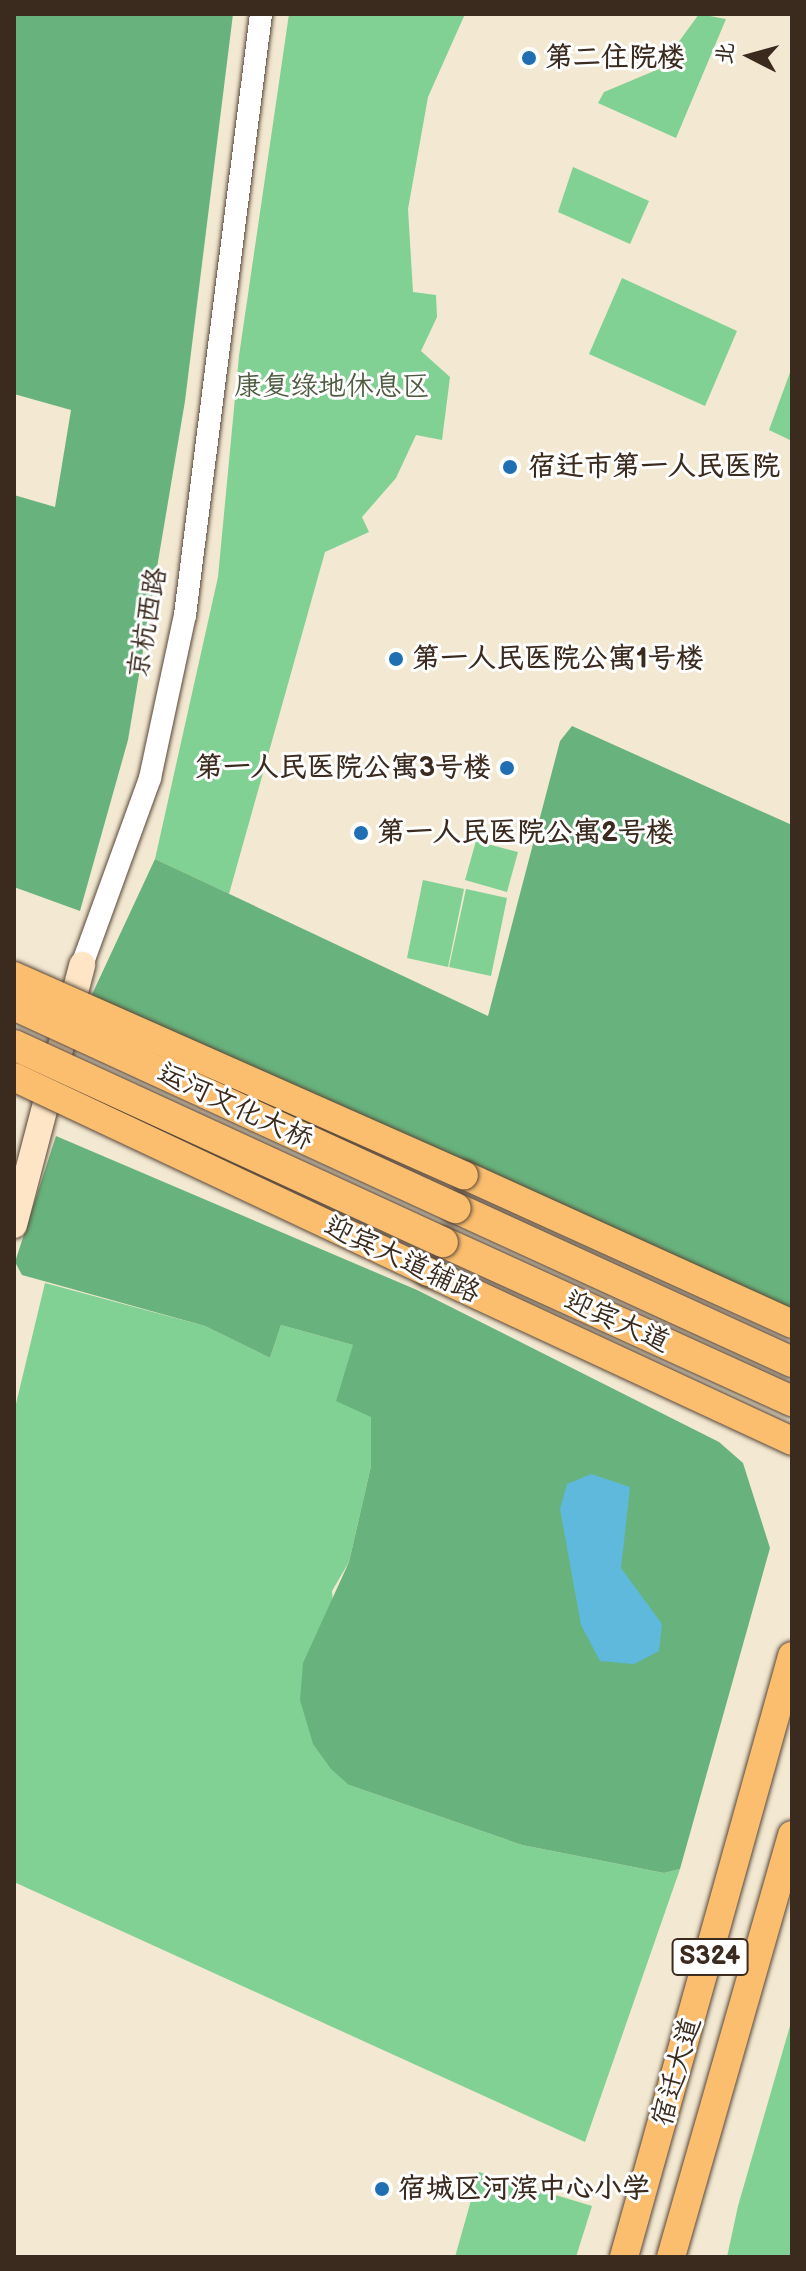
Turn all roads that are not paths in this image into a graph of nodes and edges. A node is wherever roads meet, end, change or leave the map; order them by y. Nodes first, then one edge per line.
1 (261, 14) edge
2 (82, 965) joint
3 (14, 976) edge
4 (14, 1005) edge
5 (14, 1045) edge
6 (14, 1077) edge
7 (456, 1208) joint
8 (14, 1225) edge
9 (443, 1242) joint
10 (792, 1324) edge
11 (792, 1362) edge
12 (792, 1401) edge
13 (746, 1419) junction
14 (792, 1441) edge
15 (792, 1462) edge
16 (792, 1656) edge
17 (792, 1835) edge
18 (624, 2257) edge
19 (671, 2257) edge

1 - 2 street, 京杭西路
2 - 8 main road, 京杭西路
3 - 10 main road, bridge
4 - 7 highway, 运河文化大桥, bridge
5 - 9 highway, 运河文化大桥, bridge
6 - 13 main road, 迎宾大道辅路, bridge
7 - 11 highway, 迎宾大道
9 - 12 highway, 迎宾大道
13 - 14 main road, 迎宾大道辅路
13 - 15 main road
16 - 18 main road, 宿迁大道 / S324
17 - 19 main road, 宿迁大道 / S324

